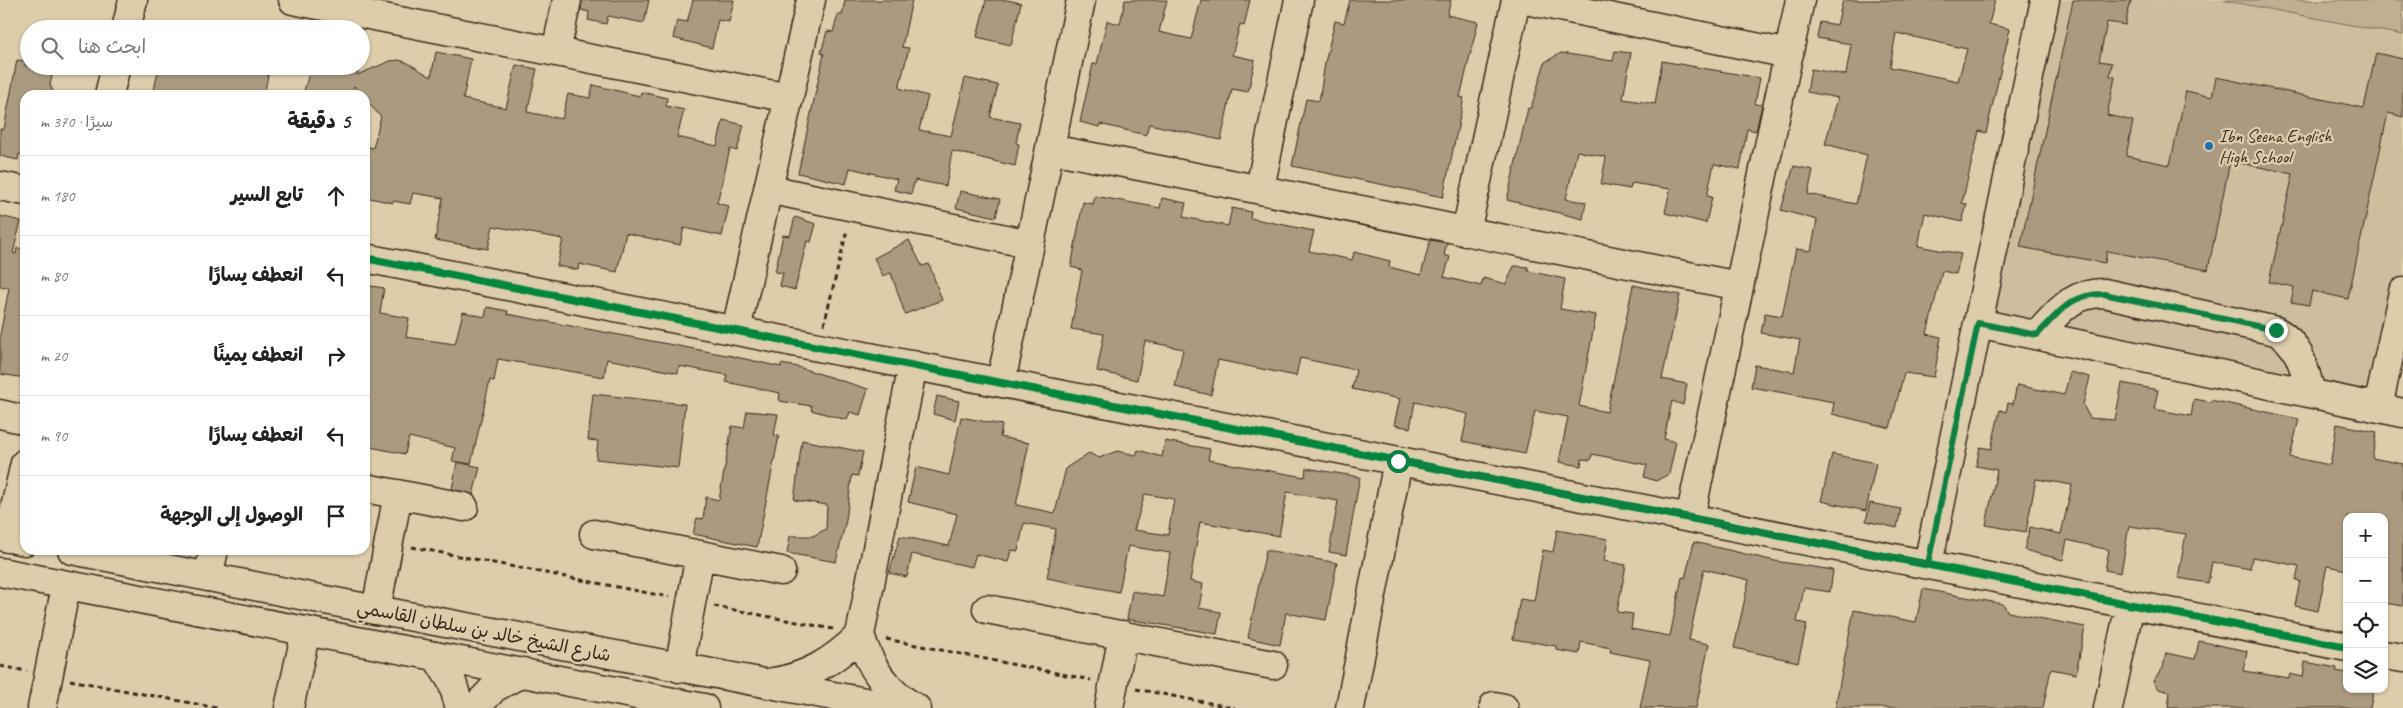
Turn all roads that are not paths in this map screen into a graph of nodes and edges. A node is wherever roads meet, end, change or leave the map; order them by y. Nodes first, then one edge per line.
1 (133, 0) edge
2 (293, 0) edge
3 (567, 0) edge
4 (811, 0) edge
5 (1081, 0) edge
6 (1299, 0) edge
7 (1516, 0) edge
8 (1526, 0) edge
9 (1800, 0) edge
10 (2045, 0) edge
11 (351, 6) edge
12 (128, 20) edge
13 (556, 52) junction
14 (1789, 54) junction
15 (114, 75) edge
16 (110, 90) edge
17 (789, 98) junction
18 (1050, 148) junction
19 (0, 186) edge
20 (1260, 188) junction
21 (768, 189) junction
22 (20, 190) edge
23 (1466, 232) junction
24 (1030, 244) junction
25 (370, 259) edge
26 (1740, 286) junction
27 (2403, 292) edge
28 (1978, 323) junction
29 (736, 330) junction
30 (2037, 335) junction
31 (913, 365) junction
32 (1001, 382) junction
33 (2311, 393) junction
34 (2390, 410) edge
35 (0, 414) edge
36 (20, 419) edge
37 (1398, 461) junction
38 (370, 489) edge
39 (20, 490) edge
40 (398, 494) junction
41 (464, 507) dead end
42 (1690, 518) junction
43 (594, 534) dead end
44 (11, 538) edge
45 (97, 555) edge
46 (213, 555) edge
47 (700, 555) junction
48 (1928, 564) junction
49 (781, 571) dead end
50 (0, 572) edge
51 (208, 577) junction
52 (66, 586) junction
53 (2130, 605) junction
54 (987, 609) dead end
55 (376, 610) junction
56 (306, 631) junction
57 (860, 635) junction
58 (1123, 636) junction
59 (2343, 646) edge
60 (2388, 655) edge
61 (436, 656) junction
62 (2403, 658) edge
63 (1273, 665) dead end
64 (679, 668) junction
65 (523, 672) junction
66 (768, 683) junction
67 (1111, 696) edge
68 (660, 704) edge
69 (42, 708) edge
70 (289, 708) edge
71 (460, 708) edge
72 (475, 708) edge
73 (704, 708) edge
74 (897, 708) edge
75 (916, 708) edge
76 (1350, 708) edge
77 (2108, 708) edge

1 - 12 street
2 - 11 street
3 - 13 street
4 - 17 street
5 - 18 street
6 - 20 street
7 - 23 street
8 - 14 street
9 - 14 street
10 - 28 street
11 - 13 street
13 - 17 street
14 - 26 street
15 - 16 street
17 - 21 street
18 - 20 street
18 - 24 street
19 - 22 street
20 - 23 street
21 - 24 street
21 - 29 street
23 - 26 street
24 - 32 street
25 - 29 street
26 - 42 street
27 - 34 street
28 - 30 street
28 - 48 street
29 - 31 street
30 - 33 street
30 - 33 street
31 - 32 street
31 - 57 street
32 - 37 street
33 - 34 street
35 - 36 street
37 - 42 street
37 - 76 street
38 - 40 street
39 - 44 street
40 - 41 street
40 - 55 street
42 - 48 street
43 - 47 street
45 - 51 street, شارع الشيخ خالد بن سلطان القاسمي
46 - 51 street
47 - 49 street
47 - 64 street
48 - 53 street
50 - 52 street, شارع الشيخ خالد بن سلطان القاسمي
51 - 55 street, شارع الشيخ خالد بن سلطان القاسمي
52 - 56 street, شارع الشيخ خالد بن سلطان القاسمي
52 - 69 street
53 - 59 street
53 - 77 street
54 - 58 street
55 - 64 street, شارع الشيخ خالد بن سلطان القاسمي
56 - 61 street, شارع الشيخ خالد بن سلطان القاسمي
56 - 70 street
57 - 66 street
57 - 75 street
58 - 63 street
58 - 67 street
60 - 62 street
61 - 65 street, شارع الشيخ خالد بن سلطان القاسمي
61 - 71 street
64 - 66 street, شارع الشيخ خالد بن سلطان القاسمي
65 - 68 street, شارع الشيخ خالد بن سلطان القاسمي
65 - 72 street
66 - 74 street, شارع الشيخ خالد بن سلطان القاسمي
68 - 73 street, شارع الشيخ خالد بن سلطان القاسمي

